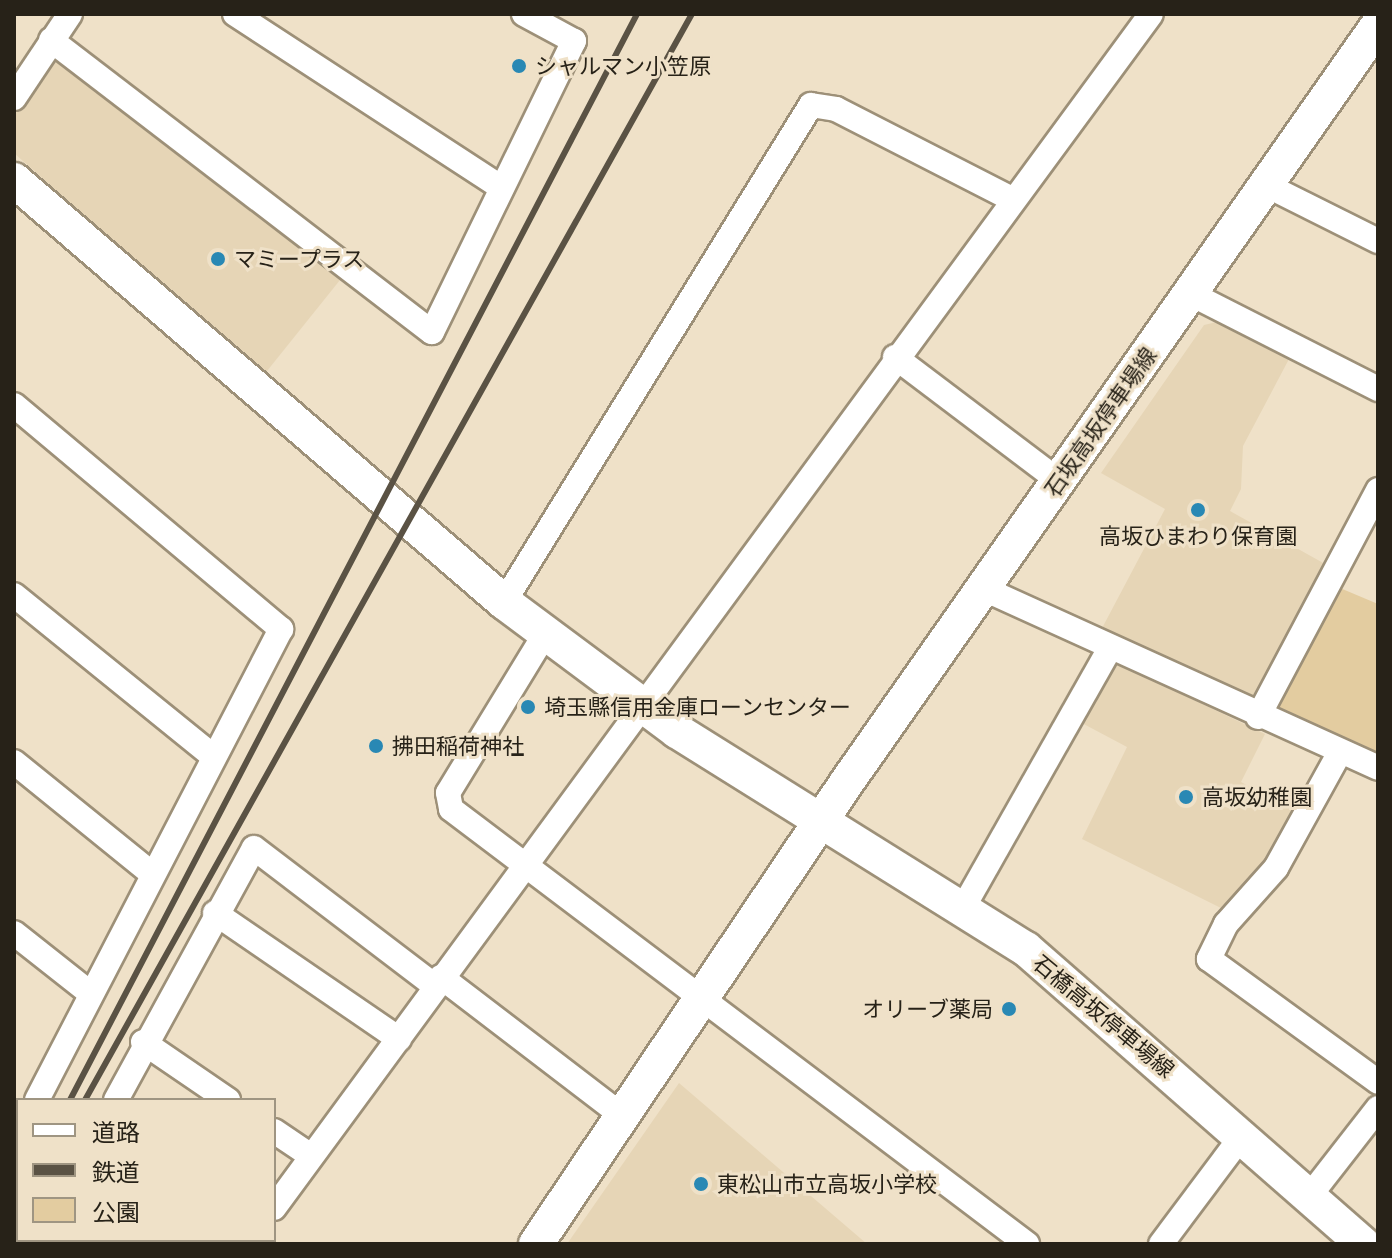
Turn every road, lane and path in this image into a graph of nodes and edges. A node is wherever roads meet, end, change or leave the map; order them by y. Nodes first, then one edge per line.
1 (70, 14) edge
2 (235, 14) edge
3 (524, 14) edge
4 (1151, 14) edge
5 (1378, 25) edge
6 (51, 40) junction
7 (14, 98) edge
8 (14, 180) edge
9 (1266, 185) junction
10 (500, 187) junction
11 (1012, 199) junction
12 (1378, 241) edge
13 (1191, 294) junction
14 (895, 357) junction
15 (1378, 389) edge
16 (14, 405) edge
17 (1059, 481) junction
18 (1378, 490) edge
19 (982, 588) junction
20 (14, 595) edge
21 (504, 602) junction
22 (545, 634) junction
23 (1110, 648) junction
24 (639, 704) junction
25 (1258, 717) junction
26 (1340, 752) junction
27 (213, 756) junction
28 (14, 762) edge
29 (1378, 768) edge
30 (822, 818) junction
31 (523, 864) junction
32 (150, 872) junction
33 (963, 908) junction
34 (215, 913) junction
35 (14, 933) edge
36 (438, 982) junction
37 (90, 993) junction
38 (700, 1001) junction
39 (399, 1039) junction
40 (143, 1042) junction
41 (1378, 1082) edge
42 (38, 1098) edge
43 (117, 1098) edge
44 (225, 1098) edge
45 (1378, 1108) edge
46 (620, 1114) junction
47 (276, 1132) edge
48 (1241, 1137) junction
49 (311, 1156) junction
50 (1308, 1198) junction
51 (276, 1205) edge
52 (536, 1244) edge
53 (1027, 1244) edge
54 (1161, 1244) edge
55 (1363, 1244) edge

1 - 6 street
2 - 10 street
3 - 10 street
4 - 11 street
5 - 9 main road, 石坂高坂停車場線
6 - 7 street
6 - 10 street
8 - 21 main road, 石橋高坂停車場線
9 - 12 street
9 - 13 main road, 石坂高坂停車場線
11 - 14 street
11 - 21 street
13 - 15 street
13 - 17 main road, 石坂高坂停車場線
14 - 17 street
14 - 24 street
16 - 27 street
17 - 19 main road, 石坂高坂停車場線
18 - 25 street
19 - 23 street
19 - 30 main road, 石坂高坂停車場線
20 - 27 street
21 - 22 main road, 石橋高坂停車場線
22 - 24 main road, 石橋高坂停車場線
22 - 31 street
23 - 25 street
23 - 33 street
24 - 30 main road, 石橋高坂停車場線
24 - 31 street
25 - 26 street
26 - 29 street
26 - 41 street
27 - 32 street
28 - 32 street
30 - 33 main road, 石橋高坂停車場線
30 - 38 main road, 石坂高坂停車場線
31 - 36 street
31 - 38 street
32 - 37 street
33 - 48 main road, 石橋高坂停車場線
34 - 36 street
34 - 39 street
34 - 40 street
35 - 37 street
36 - 39 street
36 - 46 street
37 - 42 street
38 - 46 main road, 石坂高坂停車場線
38 - 53 street
39 - 49 street
40 - 43 street
40 - 44 street
45 - 50 street
46 - 52 main road, 石坂高坂停車場線
47 - 49 street
48 - 50 main road, 石橋高坂停車場線
48 - 54 street
49 - 51 street
50 - 55 main road, 石橋高坂停車場線

